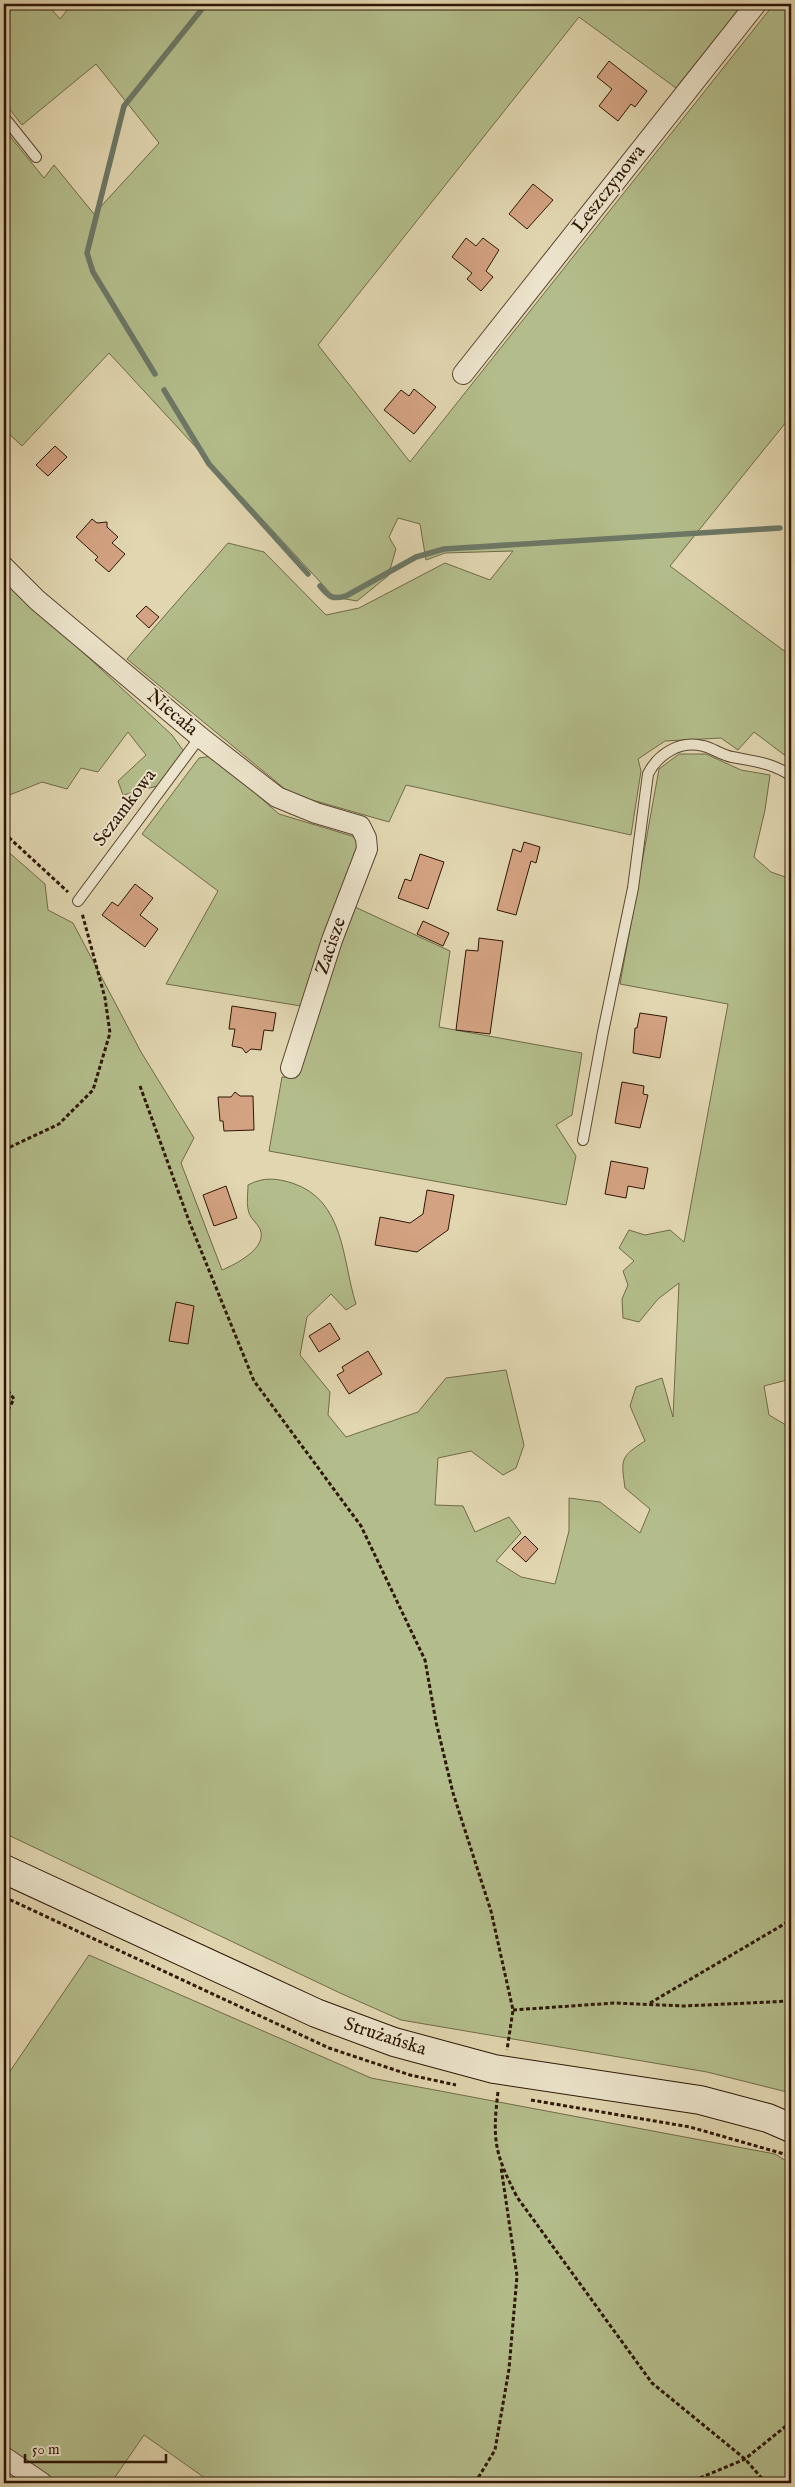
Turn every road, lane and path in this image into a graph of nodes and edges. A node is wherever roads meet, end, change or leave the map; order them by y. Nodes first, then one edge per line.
1 (756, 4) edge
2 (4, 117) edge
3 (36, 157) dead end
4 (463, 374) dead end
5 (4, 567) edge
6 (200, 737) junction
7 (791, 776) edge
8 (360, 826) joint
9 (4, 833) edge
10 (78, 901) junction
11 (291, 1068) dead end
12 (140, 1086) dead end
13 (584, 1140) dead end
14 (4, 1150) edge
15 (4, 1386) edge
16 (4, 1418) edge
17 (4, 1869) edge
18 (791, 1920) edge
19 (791, 2000) edge
20 (649, 2004) junction
21 (513, 2010) junction
22 (503, 2070) junction
23 (791, 2128) edge
24 (500, 2164) junction
25 (791, 2422) edge
26 (4, 2456) edge
27 (745, 2459) junction
28 (42, 2483) edge
29 (475, 2483) edge
30 (688, 2483) edge
31 (766, 2483) edge

1 - 4 street, Leszczynowa
2 - 3 lane
5 - 6 street, Niecała
6 - 8 street, Niecała
6 - 10 lane, Sezamkowa
7 - 13 lane
8 - 11 street, Zacisze
9 - 10 path
10 - 14 path
12 - 21 path
15 - 16 path
17 - 22 main road, Strużańska
18 - 20 path
19 - 20 path
20 - 21 path
21 - 22 path
22 - 23 main road, Strużańska
22 - 24 path
24 - 27 path
24 - 29 path
25 - 27 path
26 - 28 street
27 - 30 path
27 - 31 path

